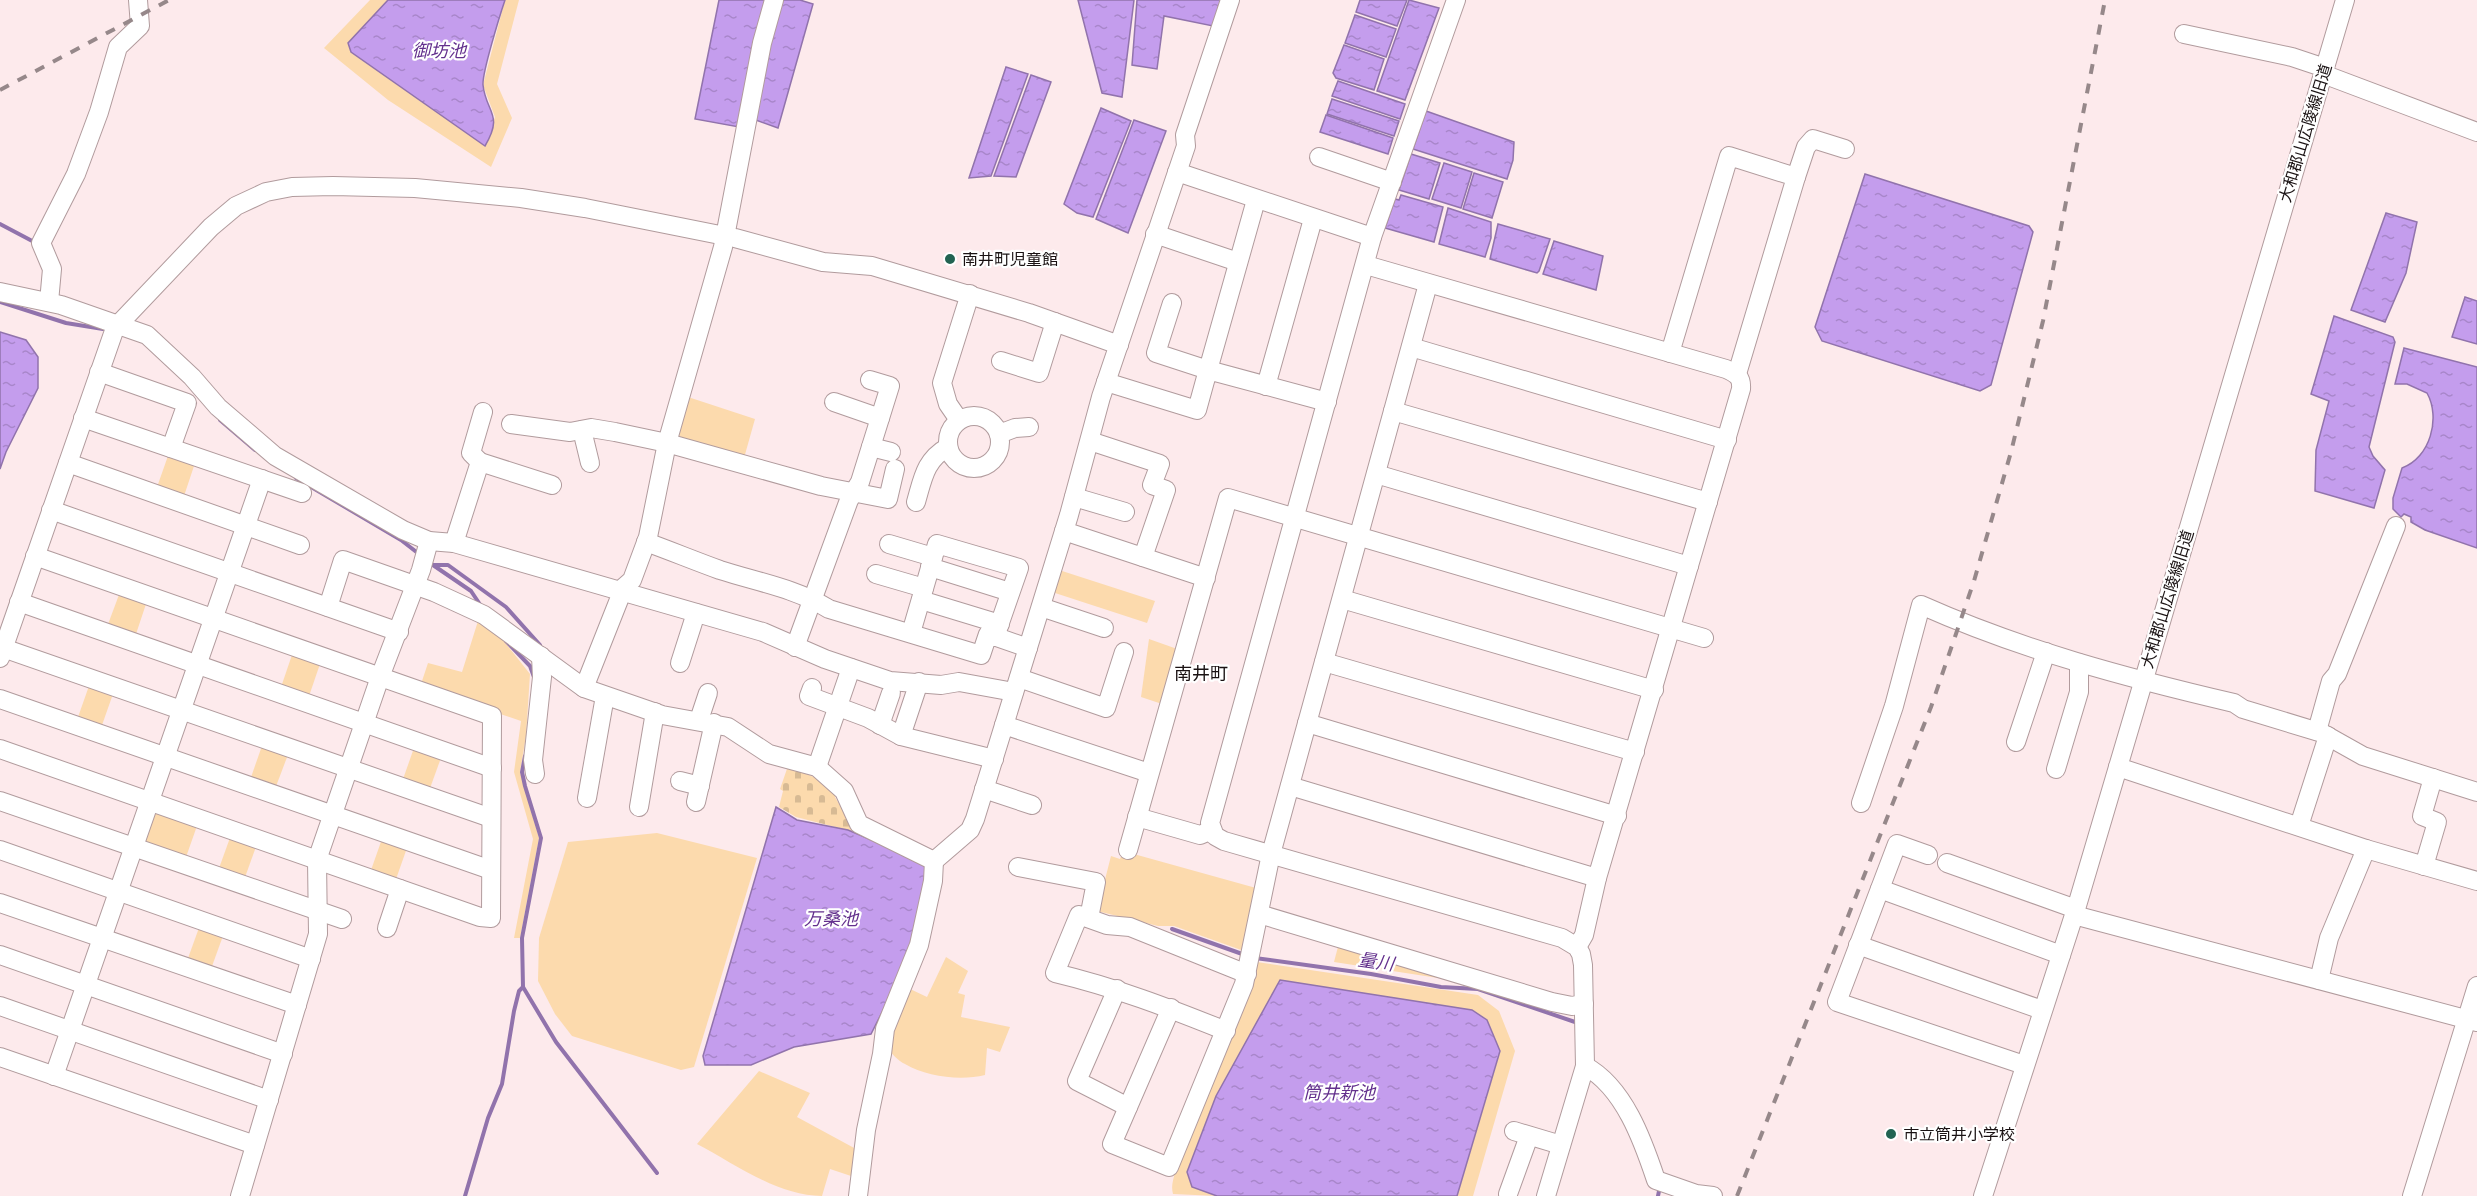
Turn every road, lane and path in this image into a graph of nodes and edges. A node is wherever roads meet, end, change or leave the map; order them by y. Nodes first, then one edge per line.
1 (138, 0) edge
2 (774, 0) edge
3 (1230, 0) edge
4 (1456, 0) edge
5 (2345, 0) edge
6 (2184, 34) dead end
7 (2324, 71) junction
8 (2477, 132) edge
9 (1845, 149) dead end
10 (1319, 157) dead end
11 (1177, 172) junction
12 (1796, 177) junction
13 (1392, 182) junction
14 (1256, 200) junction
15 (1313, 219) junction
16 (1155, 234) junction
17 (724, 236) junction
18 (1372, 237) junction
19 (1238, 262) junction
20 (1366, 265) junction
21 (1428, 284) junction
22 (0, 292) edge
23 (970, 294) junction
24 (49, 302) junction
25 (1172, 303) dead end
26 (1055, 322) junction
27 (115, 328) junction
28 (1119, 345) junction
29 (1411, 347) junction
30 (1670, 353) junction
31 (1001, 361) dead end
32 (1208, 370) junction
33 (99, 372) junction
34 (1737, 374) junction
35 (870, 380) dead end
36 (1106, 382) junction
37 (1266, 386) junction
38 (834, 402) dead end
39 (1328, 402) junction
40 (1393, 411) junction
41 (483, 412) dead end
42 (83, 418) junction
43 (880, 418) junction
44 (959, 420) junction
45 (511, 424) dead end
46 (1029, 427) dead end
47 (582, 430) junction
48 (999, 434) junction
49 (1726, 440) junction
50 (1090, 441) junction
51 (667, 443) junction
52 (871, 447) junction
53 (948, 447) junction
54 (171, 448) junction
55 (480, 462) junction
56 (68, 463) junction
57 (590, 463) dead end
58 (1376, 474) junction
59 (262, 480) junction
60 (552, 485) dead end
61 (855, 491) junction
62 (302, 493) dead end
63 (1074, 496) junction
64 (916, 502) dead end
65 (1708, 502) junction
66 (51, 510) junction
67 (1125, 512) dead end
68 (1295, 518) junction
69 (246, 526) junction
70 (2396, 526) dead end
71 (1064, 531) junction
72 (1359, 537) junction
73 (646, 542) junction
74 (454, 543) junction
75 (889, 544) dead end
76 (300, 545) dead end
77 (428, 545) junction
78 (35, 556) junction
79 (1143, 557) junction
80 (932, 562) junction
81 (1689, 566) junction
82 (229, 573) junction
83 (876, 574) dead end
84 (419, 578) junction
85 (1206, 578) junction
86 (1010, 592) junction
87 (622, 593) junction
88 (922, 594) junction
89 (812, 598) junction
90 (1342, 599) junction
91 (19, 602) junction
92 (328, 607) junction
93 (1041, 607) junction
94 (696, 613) junction
95 (213, 619) junction
96 (1671, 627) junction
97 (1104, 628) dead end
98 (997, 630) junction
99 (399, 632) junction
100 (911, 633) junction
101 (1704, 638) dead end
102 (795, 646) junction
103 (1028, 648) junction
104 (1124, 651) dead end
105 (2046, 652) junction
106 (2, 653) edge
107 (541, 656) junction
108 (1324, 662) junction
109 (680, 663) dead end
110 (2079, 663) junction
111 (197, 665) junction
112 (851, 668) junction
113 (380, 677) junction
114 (919, 681) junction
115 (2142, 682) junction
116 (1016, 685) junction
117 (584, 688) junction
118 (812, 688) dead end
119 (1654, 690) junction
120 (708, 693) dead end
121 (891, 693) dead end
122 (605, 696) junction
123 (0, 699) edge
124 (837, 708) junction
125 (181, 710) junction
126 (655, 712) junction
127 (707, 721) junction
128 (364, 723) junction
129 (1307, 723) junction
130 (880, 725) junction
131 (1004, 725) junction
132 (2322, 734) junction
133 (901, 736) junction
134 (2016, 742) dead end
135 (0, 749) edge
136 (1635, 752) junction
137 (165, 756) junction
138 (994, 759) junction
139 (816, 766) junction
140 (2118, 767) junction
141 (492, 768) junction
142 (348, 769) junction
143 (2056, 769) dead end
144 (1149, 773) junction
145 (535, 774) dead end
146 (2433, 778) junction
147 (680, 781) dead end
148 (1290, 786) junction
149 (984, 789) junction
150 (2477, 792) edge
151 (587, 798) dead end
152 (0, 801) edge
153 (150, 801) junction
154 (1861, 803) dead end
155 (1032, 805) dead end
156 (639, 807) dead end
157 (333, 814) junction
158 (1617, 816) junction
159 (1137, 817) junction
160 (492, 818) junction
161 (2299, 826) junction
162 (1212, 830) junction
163 (134, 847) junction
164 (2366, 849) junction
165 (0, 850) edge
166 (1128, 850) dead end
167 (1271, 854) junction
168 (1928, 855) dead end
169 (317, 860) junction
170 (934, 861) junction
171 (1947, 863) dead end
172 (2424, 866) junction
173 (1018, 867) dead end
174 (491, 870) junction
175 (1597, 878) junction
176 (2477, 881) edge
177 (400, 889) junction
178 (1880, 889) junction
179 (118, 892) junction
180 (0, 903) edge
181 (318, 911) junction
182 (2075, 912) junction
183 (1259, 914) junction
184 (1089, 918) junction
185 (342, 919) dead end
186 (387, 928) dead end
187 (102, 938) junction
188 (1858, 945) junction
189 (1577, 947) junction
190 (2061, 955) junction
191 (311, 959) junction
192 (1, 960) edge
193 (1249, 963) junction
194 (2319, 980) junction
195 (86, 985) junction
196 (2477, 986) edge
197 (1117, 989) junction
198 (1584, 1004) junction
199 (297, 1005) junction
200 (0, 1006) edge
201 (1171, 1008) junction
202 (2042, 1010) junction
203 (2472, 1020) edge
204 (70, 1030) junction
205 (1226, 1030) junction
206 (283, 1053) junction
207 (0, 1057) edge
208 (2024, 1065) junction
209 (1585, 1066) junction
210 (54, 1076) junction
211 (269, 1100) junction
212 (1128, 1107) junction
213 (255, 1145) junction
214 (1561, 1146) junction
215 (1508, 1194) dead end
216 (240, 1196) edge
217 (858, 1196) edge
218 (1546, 1196) edge
219 (1713, 1196) edge
220 (1983, 1196) edge
221 (2412, 1196) edge

1 - 24 street
2 - 17 street
3 - 11 street
4 - 13 street
5 - 7 street, 大和郡山広陵線旧道
6 - 7 street
7 - 8 street
7 - 115 street, 大和郡山広陵線旧道
9 - 12 street
10 - 13 street
11 - 14 street
11 - 16 street
12 - 30 street
12 - 34 street
13 - 18 street
14 - 15 street
14 - 19 street
15 - 18 street
15 - 37 street
16 - 19 street
16 - 28 street
17 - 23 street
17 - 27 street
17 - 51 street
18 - 20 street
19 - 32 street
20 - 21 street
20 - 39 street
21 - 29 street
21 - 30 street
22 - 24 street
23 - 26 street
23 - 44 street
24 - 27 street
25 - 32 street
26 - 28 street
26 - 31 street
27 - 33 street
27 - 77 street
28 - 36 street
29 - 40 street
29 - 49 street
30 - 34 street
32 - 36 street
32 - 37 street
33 - 42 street
33 - 54 street
34 - 49 street
35 - 43 street
36 - 50 street
37 - 39 street
38 - 43 street
39 - 68 street
40 - 58 street
40 - 65 street
41 - 55 street
42 - 54 street
42 - 56 street
43 - 52 street
44 - 48 street
44 - 53 street
45 - 47 street
46 - 48 street
47 - 51 street
47 - 57 street
48 - 53 street
49 - 65 street
50 - 63 street
50 - 79 street
51 - 61 street
51 - 73 street
52 - 61 street
52 - 61 street
53 - 64 street
54 - 59 street
55 - 60 street
55 - 74 street
56 - 66 street
56 - 69 street
58 - 72 street
58 - 81 street
59 - 62 street
59 - 69 street
61 - 89 street
63 - 67 street
63 - 71 street
65 - 81 street
66 - 78 street
66 - 82 street
68 - 72 street
68 - 85 street
68 - 162 street
69 - 76 street
69 - 82 street
70 - 132 street
71 - 79 street
71 - 93 street
72 - 90 street
72 - 96 street
73 - 87 street
73 - 89 street
74 - 77 street
74 - 87 street
75 - 80 street
77 - 84 street
78 - 91 street
78 - 95 street
79 - 85 street
80 - 86 street
80 - 86 street
80 - 88 street
81 - 96 street
82 - 92 street
82 - 95 street
83 - 88 street
84 - 92 street
84 - 99 street
84 - 107 street
85 - 144 street
86 - 98 street
87 - 94 street
87 - 117 street
88 - 98 street
88 - 100 street
89 - 100 street
89 - 102 street
90 - 108 street
90 - 119 street
91 - 106 street
91 - 111 street
92 - 99 street
93 - 97 street
93 - 103 street
94 - 102 street
94 - 109 street
95 - 111 street
95 - 113 street
96 - 101 street
96 - 119 street
98 - 100 street
98 - 103 street
99 - 113 street
102 - 112 street
103 - 116 street
104 - 116 street
105 - 110 street
105 - 134 street
105 - 154 street
106 - 125 street
107 - 117 street
107 - 145 street
108 - 129 street
108 - 136 street
110 - 115 street
110 - 143 street
111 - 125 street
111 - 128 street
112 - 114 street
112 - 124 street
113 - 128 street
113 - 141 street
114 - 116 street
114 - 133 street
115 - 132 street
115 - 140 street, 大和郡山広陵線旧道
116 - 131 street
117 - 122 street
118 - 124 street
119 - 136 street
120 - 127 street
121 - 130 street
122 - 126 street
122 - 151 street
123 - 137 street
124 - 130 street
124 - 139 street
125 - 137 street
125 - 142 street
126 - 127 street
126 - 156 street
127 - 139 street
127 - 147 street
128 - 141 street
128 - 142 street
129 - 148 street
129 - 158 street
130 - 133 street
131 - 138 street
131 - 144 street
132 - 146 street
132 - 161 street
133 - 138 street
135 - 153 street
136 - 158 street
137 - 153 street
137 - 157 street
138 - 149 street
139 - 170 street
140 - 161 street
140 - 182 street, 大和郡山広陵線旧道
141 - 160 street
142 - 157 street
142 - 160 street
144 - 159 street
146 - 150 street
146 - 172 street
148 - 167 street
148 - 175 street
149 - 155 street
149 - 170 street
152 - 163 street
153 - 163 street
153 - 169 street
157 - 169 street
157 - 174 street
158 - 175 street
159 - 162 street
159 - 166 street
160 - 174 street
161 - 164 street
162 - 167 street
163 - 179 street
163 - 181 street
164 - 172 street
164 - 194 street
165 - 179 street
167 - 183 street
167 - 189 street
168 - 178 street
169 - 177 street
169 - 181 street
170 - 217 street
171 - 182 street
172 - 176 street
173 - 184 street
174 - 177 street
175 - 189 street
177 - 186 street
178 - 188 street
178 - 190 street
179 - 187 street
179 - 191 street
180 - 187 street
181 - 185 street
181 - 191 street
182 - 190 street, 大和郡山広陵線旧道
182 - 194 street
183 - 193 street
183 - 198 street
184 - 193 street
184 - 197 street
187 - 195 street
187 - 199 street
188 - 202 street
188 - 208 street
189 - 198 street
190 - 202 street, 大和郡山広陵線旧道
191 - 199 street
192 - 195 street
193 - 205 street
194 - 203 street
195 - 204 street
195 - 206 street
196 - 203 street
197 - 201 street
197 - 212 street
198 - 209 street
199 - 206 street
200 - 204 street
201 - 205 street
201 - 212 street
202 - 208 street, 大和郡山広陵線旧道
203 - 221 street
204 - 210 street
204 - 211 street
205 - 212 street
206 - 211 street
207 - 210 street
208 - 220 street, 大和郡山広陵線旧道
209 - 214 street
209 - 219 street
210 - 213 street
211 - 213 street
213 - 216 street
214 - 215 street
214 - 218 street

